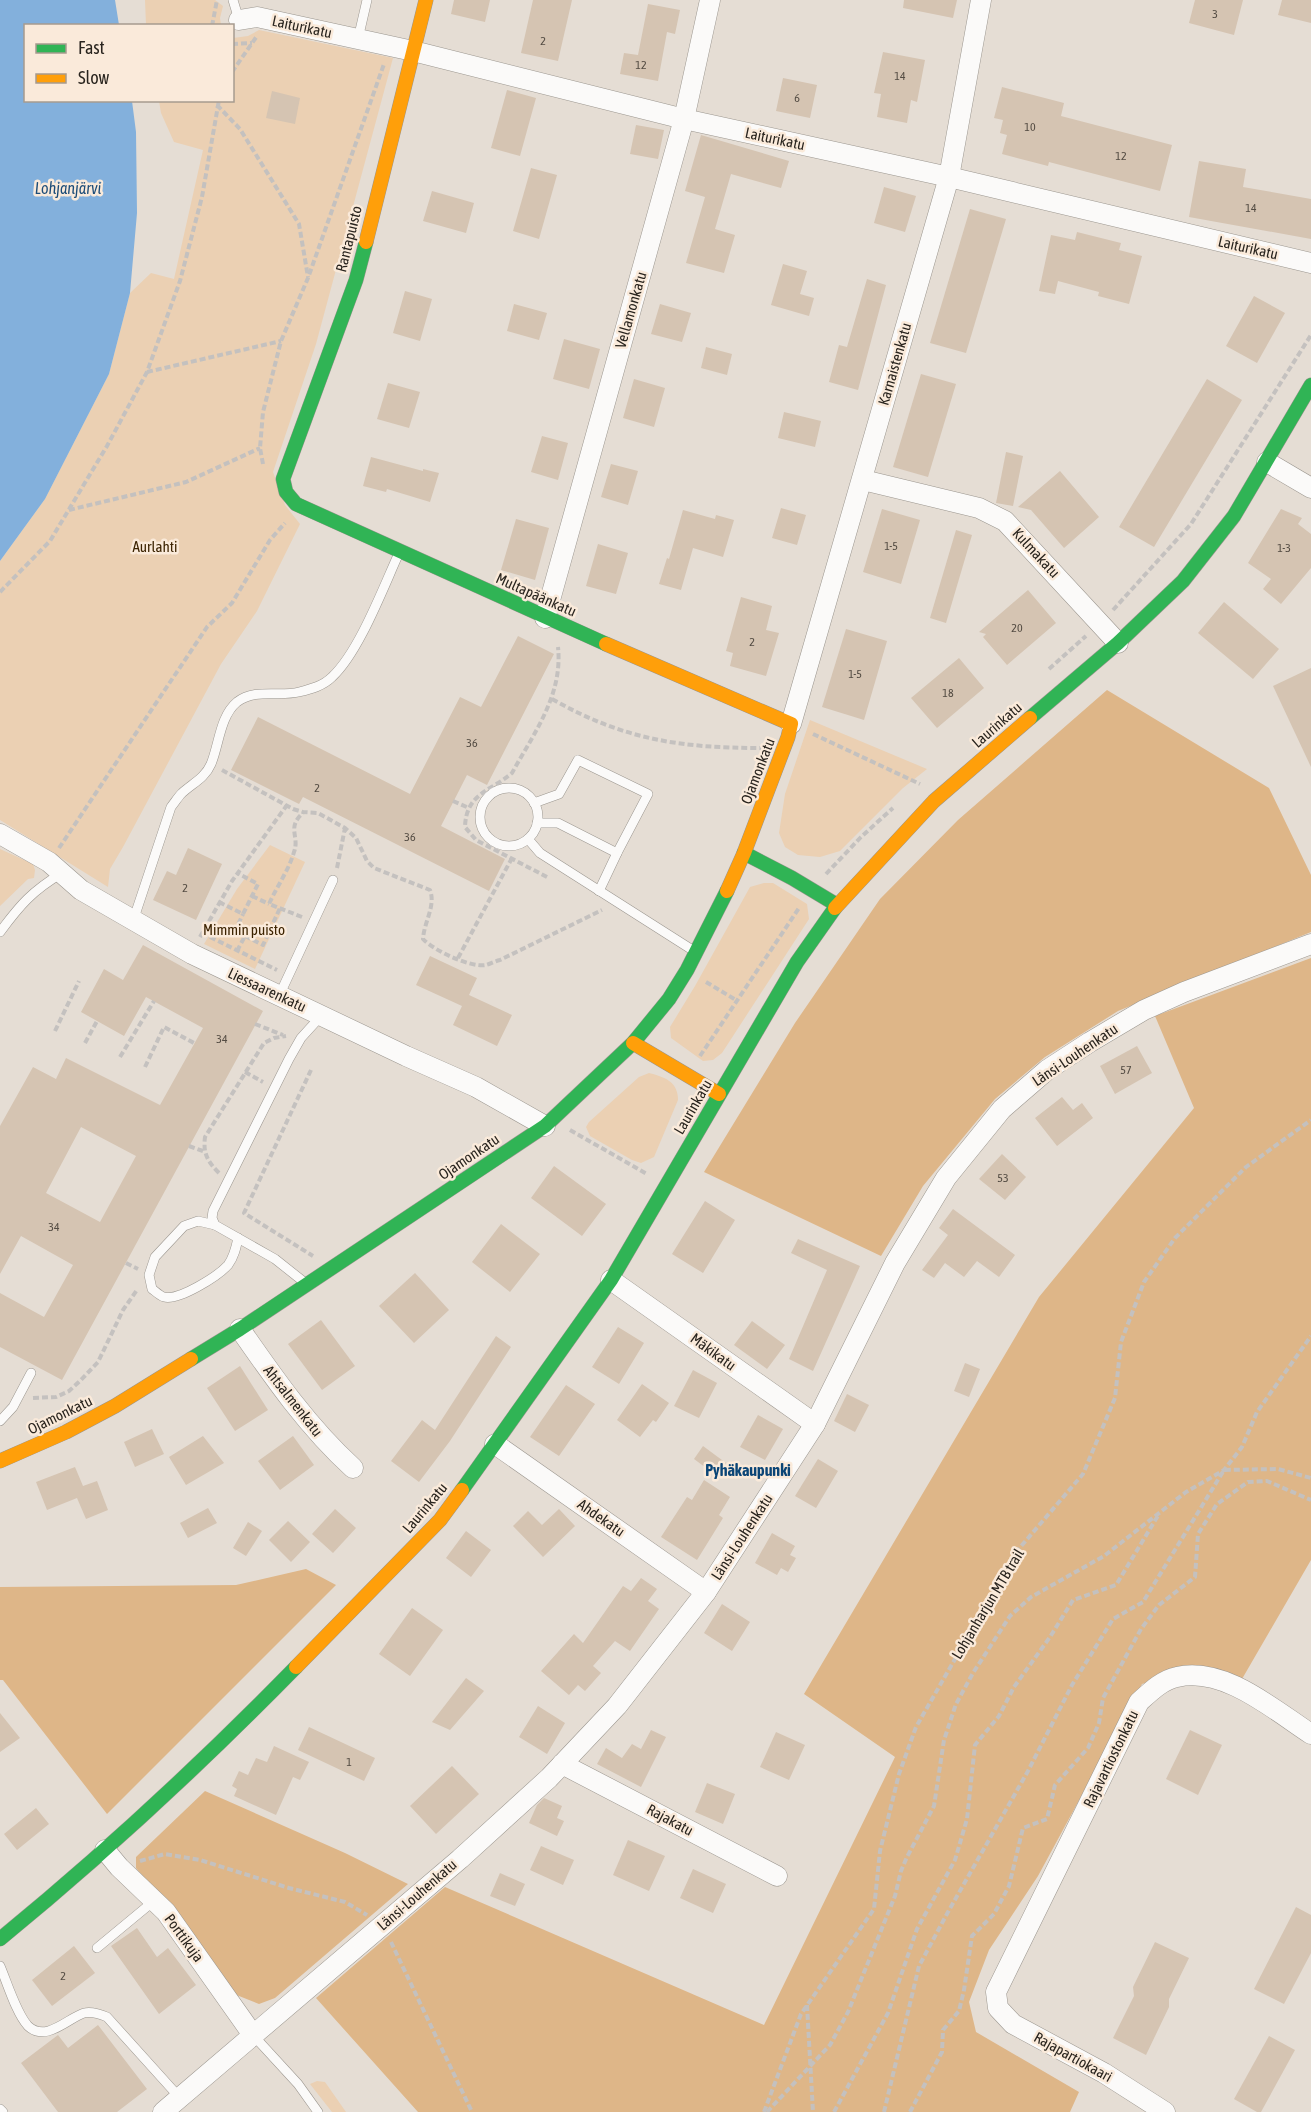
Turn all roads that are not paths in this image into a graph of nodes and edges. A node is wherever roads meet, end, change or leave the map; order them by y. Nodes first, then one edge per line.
1 (232, 0) edge
2 (367, 0) edge
3 (426, 0) edge
4 (710, 0) edge
5 (981, 0) edge
6 (238, 20) joint
7 (358, 39) junction
8 (413, 51) junction
9 (684, 119) junction
10 (949, 177) junction
11 (1311, 263) edge
12 (1311, 385) edge
13 (1267, 462) junction
14 (284, 479) joint
15 (862, 480) junction
16 (1311, 488) edge
17 (400, 551) junction
18 (545, 618) junction
19 (1118, 643) junction
20 (791, 724) junction
21 (534, 803) junction
22 (537, 823) junction
23 (0, 834) edge
24 (528, 839) junction
25 (617, 853) junction
26 (744, 854) junction
27 (55, 868) junction
28 (333, 880) road end
29 (599, 891) junction
30 (837, 905) junction
31 (134, 921) junction
32 (0, 932) edge
33 (1311, 944) edge
34 (696, 952) junction
35 (279, 996) junction
36 (321, 1016) junction
37 (633, 1043) junction
38 (719, 1094) junction
39 (550, 1120) junction
40 (215, 1225) junction
41 (238, 1238) junction
42 (302, 1280) junction
43 (610, 1280) junction
44 (240, 1329) junction
45 (30, 1373) dead end
46 (0, 1421) edge
47 (814, 1424) junction
48 (495, 1444) junction
49 (2, 1456) edge
50 (353, 1468) dead end
51 (706, 1592) junction
52 (1311, 1734) edge
53 (562, 1764) junction
54 (105, 1850) junction
55 (777, 1876) dead end
56 (155, 1900) junction
57 (0, 1939) edge
58 (97, 1948) dead end
59 (0, 1966) edge
60 (996, 1992) joint
61 (253, 2035) junction
62 (180, 2098) junction
63 (163, 2112) edge
64 (318, 2112) edge
65 (1165, 2112) edge

1 - 6 lane
2 - 7 lane
3 - 8 street, Rantapuisto
4 - 9 street, Vellamonkatu
5 - 10 street, Karnaistenkatu
6 - 7 street, Laiturikatu
7 - 8 street, Laiturikatu
8 - 9 street, Laiturikatu
8 - 14 street, Rantapuisto
9 - 10 street, Laiturikatu
9 - 18 street, Vellamonkatu
10 - 11 street, Laiturikatu
10 - 15 street, Karnaistenkatu
12 - 13 street, Laurinkatu
13 - 16 street
13 - 19 street, Laurinkatu
14 - 17 street, Multapäänkatu
15 - 19 street, Kulmakatu
15 - 20 street, Karnaistenkatu
17 - 18 street, Multapäänkatu
17 - 31 lane
18 - 20 street, Multapäänkatu
19 - 30 street, Laurinkatu
20 - 26 street, Ojamonkatu
21 - 22 lane
21 - 24 lane
21 - 25 lane
22 - 24 lane
22 - 25 lane
23 - 27 street, Liessaarenkatu
24 - 29 lane
25 - 29 lane
26 - 30 street
26 - 34 street, Ojamonkatu
27 - 31 street, Liessaarenkatu
27 - 32 lane
28 - 35 lane
29 - 34 lane
30 - 38 street, Laurinkatu
31 - 35 street, Liessaarenkatu
33 - 47 street, Länsi-Louhenkatu
34 - 37 street, Ojamonkatu
35 - 36 street, Liessaarenkatu
36 - 39 street, Liessaarenkatu
36 - 40 lane
37 - 38 street
37 - 39 street, Ojamonkatu
38 - 43 street, Laurinkatu
39 - 42 street, Ojamonkatu
40 - 41 lane
40 - 41 lane
41 - 42 lane
42 - 44 street, Ojamonkatu
43 - 47 street, Mäkikatu
43 - 48 street, Laurinkatu
44 - 49 street, Ojamonkatu
44 - 50 street, Ahtsalmenkatu
45 - 46 lane
47 - 51 street, Länsi-Louhenkatu
48 - 51 street, Ahdekatu
48 - 54 street, Laurinkatu
51 - 53 street, Länsi-Louhenkatu
52 - 60 street, Rajavartiostonkatu
53 - 55 street, Rajakatu
53 - 61 street, Länsi-Louhenkatu
54 - 56 street, Porttikuja
54 - 57 street, Laurinkatu
56 - 58 lane
56 - 61 street, Porttikuja
59 - 62 lane
60 - 65 street, Rajapartiokaari
61 - 62 street, Länsi-Louhenkatu
61 - 64 lane
62 - 63 street, Länsi-Louhenkatu

